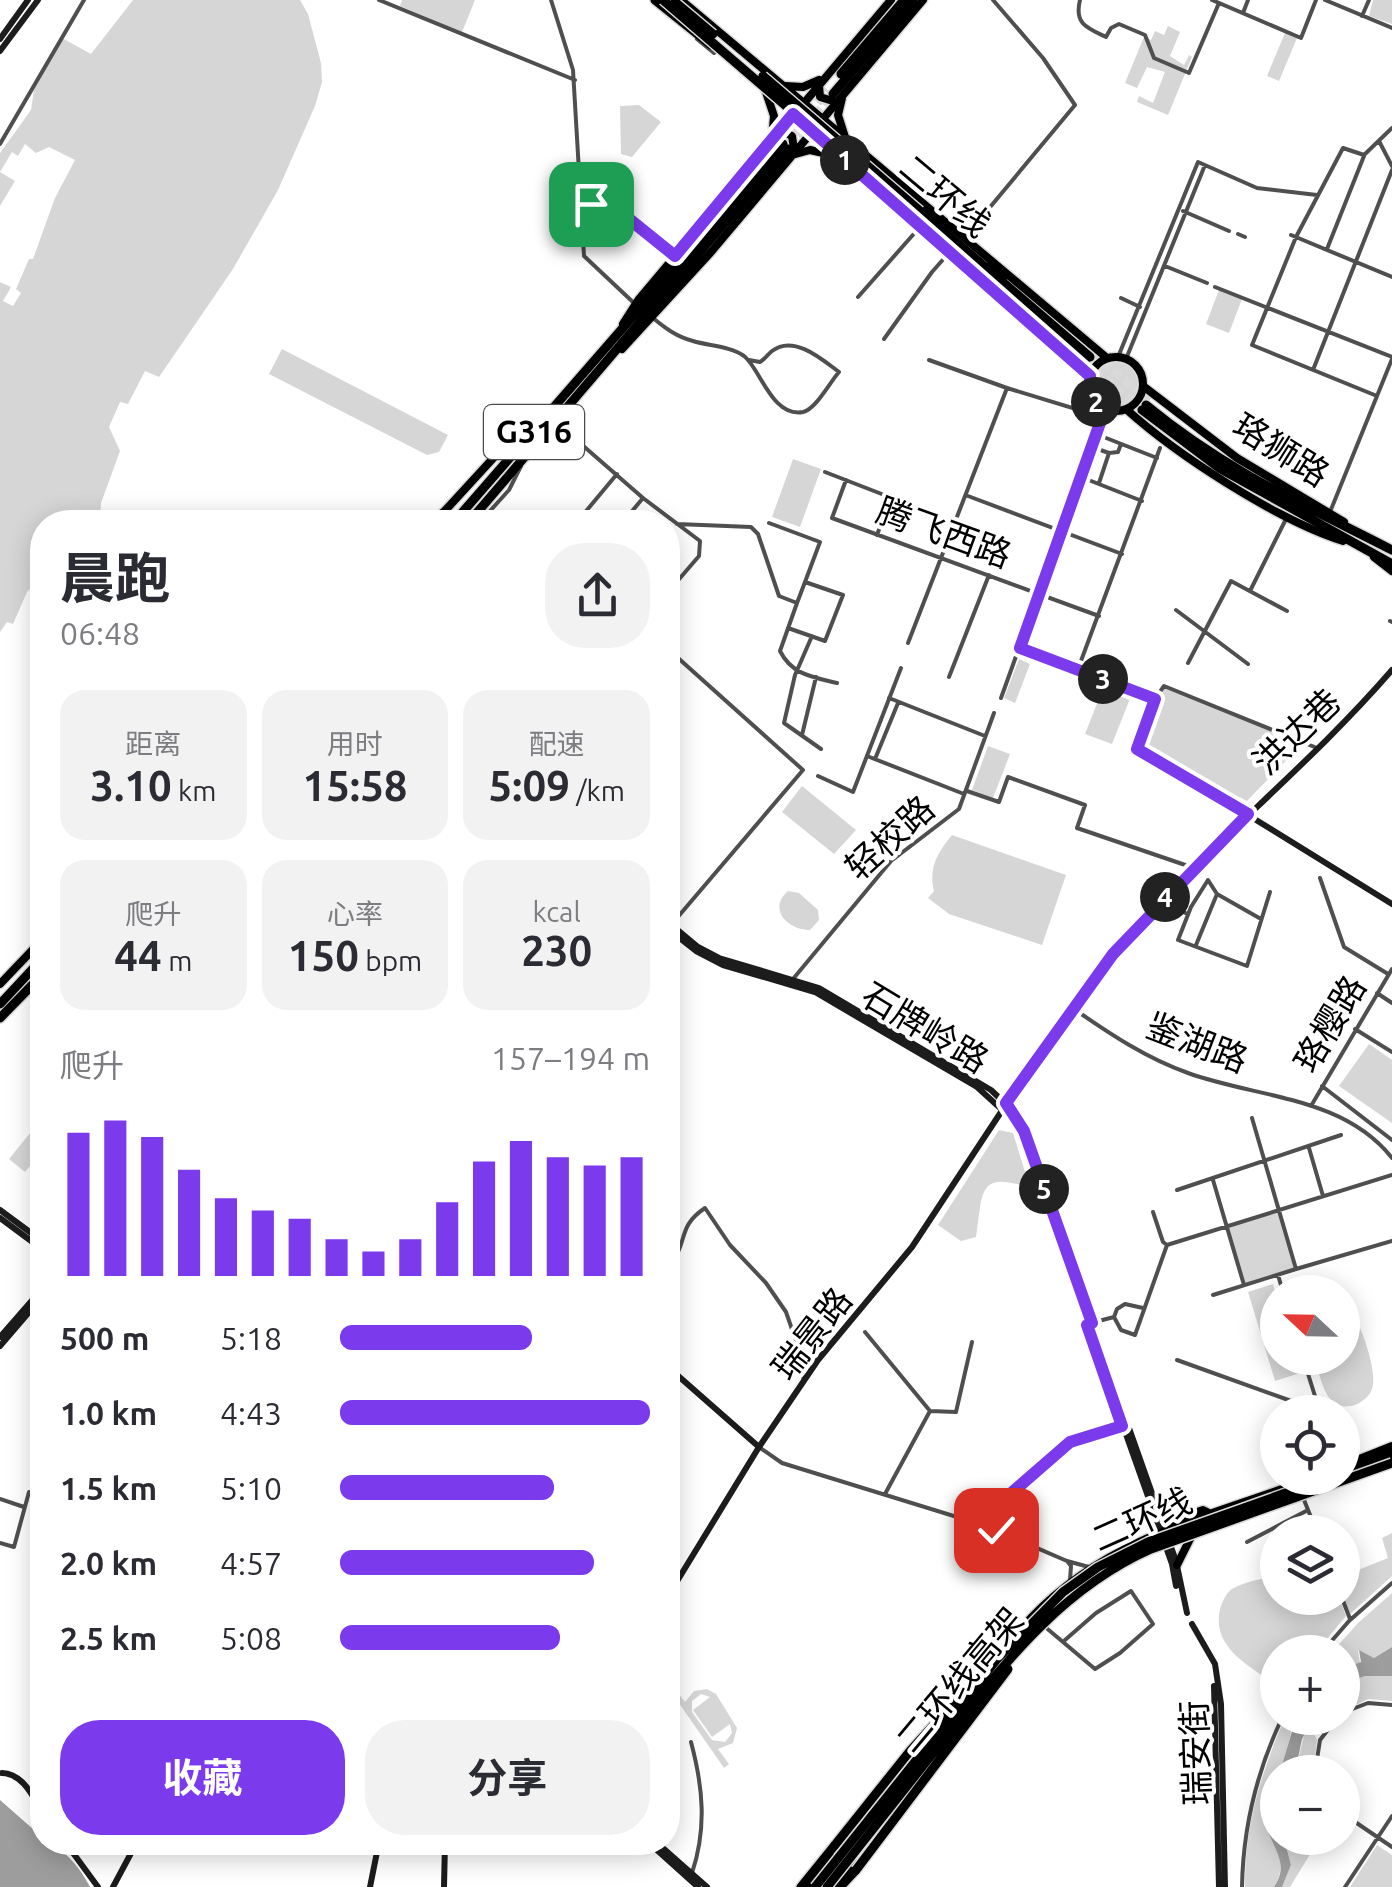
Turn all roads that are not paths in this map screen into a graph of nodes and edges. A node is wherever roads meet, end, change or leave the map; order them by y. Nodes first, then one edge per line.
1 (28, 0) edge
2 (38, 0) edge
3 (84, 0) edge
4 (379, 0) edge
5 (551, 0) edge
6 (658, 0) edge
7 (676, 0) edge
8 (891, 0) edge
9 (904, 0) edge
10 (913, 0) edge
11 (923, 0) edge
12 (993, 0) edge
13 (1080, 0) edge
14 (1248, 0) edge
15 (1316, 0) edge
16 (1324, 0) edge
17 (1369, 0) edge
18 (1216, 1) edge
19 (1242, 13) junction
20 (1362, 16) junction
21 (1392, 28) edge
22 (0, 39) edge
23 (718, 48) junction
24 (0, 51) edge
25 (575, 80) junction
26 (781, 85) junction
27 (765, 89) junction
28 (828, 90) junction
29 (844, 92) junction
30 (803, 103) junction
31 (793, 114) junction
32 (822, 120) junction
33 (1392, 128) edge
34 (812, 130) junction
35 (847, 140) junction
36 (1379, 141) junction
37 (0, 144) edge
38 (783, 147) junction
39 (1364, 155) junction
40 (841, 157) junction
41 (1205, 165) junction
42 (1392, 168) edge
43 (582, 196) junction
44 (1318, 196) junction
45 (1178, 208) junction
46 (1185, 212) junction
47 (917, 214) junction
48 (918, 228) junction
49 (1229, 231) dead end
50 (1238, 234) dead end
51 (1293, 236) junction
52 (1245, 237) dead end
53 (963, 239) junction
54 (1327, 249) junction
55 (951, 252) junction
56 (675, 256) junction
57 (1156, 261) junction
58 (1356, 262) junction
59 (992, 263) joint
60 (1163, 265) junction
61 (1392, 277) edge
62 (1206, 283) dead end
63 (1215, 287) dead end
64 (858, 297) dead end
65 (1121, 298) dead end
66 (635, 304) junction
67 (1138, 306) junction
68 (1267, 308) junction
69 (1145, 309) junction
70 (653, 318) junction
71 (1329, 332) junction
72 (884, 339) dead end
73 (614, 340) junction
74 (614, 357) junction
75 (1122, 358) junction
76 (1392, 358) edge
77 (749, 360) junction
78 (929, 360) dead end
79 (1093, 361) junction
80 (1313, 370) junction
81 (1007, 388) junction
82 (1377, 396) junction
83 (1142, 403) junction
84 (554, 410) junction
85 (1104, 413) junction
86 (557, 422) junction
87 (1096, 434) junction
88 (1122, 444) junction
89 (1092, 447) junction
90 (1160, 448) dead end
91 (1109, 454) junction
92 (1157, 458) junction
93 (523, 462) junction
94 (825, 472) dead end
95 (617, 474) junction
96 (1081, 477) junction
97 (846, 480) junction
98 (1098, 484) junction
99 (966, 495) junction
100 (891, 497) junction
101 (643, 498) junction
102 (1142, 501) junction
103 (910, 504) dead end
104 (447, 510) edge
105 (465, 510) edge
106 (480, 510) edge
107 (491, 510) edge
108 (587, 510) edge
109 (633, 510) edge
110 (659, 510) edge
111 (1330, 512) junction
112 (1288, 516) junction
113 (769, 523) dead end
114 (680, 524) edge
115 (680, 526) edge
116 (1062, 532) junction
117 (1360, 534) junction
118 (878, 535) junction
119 (1348, 542) junction
120 (1392, 550) edge
121 (1122, 554) junction
122 (940, 557) junction
123 (1392, 568) edge
124 (989, 575) junction
125 (680, 577) edge
126 (805, 582) junction
127 (1250, 591) junction
128 (1040, 594) junction
129 (797, 603) junction
130 (1176, 610) dead end
131 (1288, 611) dead end
132 (1099, 616) junction
133 (788, 628) junction
134 (1205, 630) junction
135 (812, 636) junction
136 (908, 643) dead end
137 (1020, 648) junction
138 (680, 660) edge
139 (1188, 662) dead end
140 (1248, 664) dead end
141 (901, 668) dead end
142 (1078, 669) junction
143 (1392, 670) edge
144 (798, 672) junction
145 (816, 678) junction
146 (949, 678) dead end
147 (838, 682) dead end
148 (890, 698) junction
149 (1001, 698) dead end
150 (1155, 699) junction
151 (898, 702) junction
152 (994, 713) dead end
153 (802, 735) junction
154 (986, 736) junction
155 (1317, 748) junction
156 (821, 749) dead end
157 (867, 756) junction
158 (875, 759) junction
159 (818, 776) dead end
160 (965, 792) junction
161 (1248, 814) junction
162 (1194, 868) junction
163 (1320, 878) dead end
164 (1270, 892) dead end
165 (1217, 894) junction
166 (1159, 903) junction
167 (1392, 904) edge
168 (680, 912) edge
169 (1188, 914) junction
170 (1262, 919) junction
171 (680, 937) edge
172 (1196, 947) junction
173 (30, 953) edge
174 (30, 972) edge
175 (1390, 972) edge
176 (791, 980) junction
177 (0, 984) edge
178 (30, 987) edge
179 (1377, 993) junction
180 (0, 1004) edge
181 (1392, 1004) edge
182 (1074, 1009) junction
183 (0, 1018) edge
184 (1354, 1029) junction
185 (1392, 1052) edge
186 (1322, 1086) junction
187 (1005, 1106) junction
188 (1311, 1106) junction
189 (1252, 1118) dead end
190 (1341, 1136) dead end
191 (1392, 1140) edge
192 (1308, 1147) junction
193 (1392, 1158) edge
194 (1264, 1161) junction
195 (1392, 1176) edge
196 (1212, 1178) junction
197 (1177, 1190) dead end
198 (1323, 1196) junction
199 (0, 1210) edge
200 (1279, 1210) junction
201 (1153, 1212) dead end
202 (0, 1218) edge
203 (1226, 1226) junction
204 (30, 1232) edge
205 (30, 1240) edge
206 (1392, 1241) edge
207 (1167, 1245) junction
208 (680, 1250) edge
209 (1296, 1269) junction
210 (1278, 1275) edge
211 (1260, 1281) edge
212 (1244, 1286) junction
213 (1213, 1295) dead end
214 (30, 1302) edge
215 (1144, 1309) junction
216 (30, 1311) edge
217 (1114, 1317) junction
218 (1089, 1324) junction
219 (865, 1332) dead end
220 (0, 1337) edge
221 (972, 1342) dead end
222 (0, 1346) edge
223 (1177, 1360) dead end
224 (680, 1378) edge
225 (804, 1381) junction
226 (1274, 1395) edge
227 (930, 1410) junction
228 (1122, 1426) junction
229 (1392, 1446) edge
230 (759, 1447) junction
231 (1392, 1460) edge
232 (1360, 1461) edge
233 (1360, 1466) edge
234 (1360, 1472) edge
235 (29, 1492) dead end
236 (885, 1494) junction
237 (1264, 1495) edge
238 (1279, 1495) edge
239 (1299, 1495) edge
240 (1302, 1495) edge
241 (0, 1500) edge
242 (25, 1508) junction
243 (1158, 1509) junction
244 (1308, 1510) junction
245 (1211, 1514) junction
246 (1310, 1515) edge
247 (996, 1530) junction
248 (1162, 1531) junction
249 (1191, 1537) junction
250 (1247, 1542) dead end
251 (0, 1543) edge
252 (1170, 1543) junction
253 (1067, 1561) junction
254 (1178, 1565) junction
255 (1089, 1567) junction
256 (680, 1576) edge
257 (1070, 1580) junction
258 (1392, 1583) edge
259 (1348, 1615) edge
260 (1350, 1620) junction
261 (1191, 1625) dead end
262 (1044, 1626) junction
263 (1337, 1635) edge
264 (1065, 1640) junction
265 (998, 1658) junction
266 (1392, 1704) edge
267 (1360, 1705) edge
268 (1276, 1735) edge
269 (691, 1742) dead end
270 (2, 1773) edge
271 (30, 1793) edge
272 (1392, 1816) edge
273 (1360, 1826) edge
274 (1378, 1838) junction
275 (1392, 1847) edge
276 (75, 1855) edge
277 (130, 1855) edge
278 (376, 1855) edge
279 (445, 1855) edge
280 (662, 1855) edge
281 (671, 1855) edge
282 (692, 1873) junction
283 (98, 1887) edge
284 (114, 1887) edge
285 (370, 1887) edge
286 (444, 1887) edge
287 (698, 1887) edge
288 (707, 1887) edge
289 (808, 1887) edge
290 (833, 1887) edge
291 (1222, 1887) edge
292 (1242, 1887) edge
293 (1345, 1887) edge

1 - 22 main road
2 - 24 main road
3 - 37 street
4 - 25 street
5 - 25 street
6 - 23 main road
6 - 23 highway, bridge
6 - 47 highway, 二环线, bridge
7 - 26 main road
7 - 47 highway, 二环线, bridge
8 - 28 main road
9 - 28 highway
10 - 28 highway
11 - 29 main road
12 - 53 street
13 - 18 street
14 - 19 street
15 - 19 street
16 - 20 street
17 - 20 street
18 - 19 street
20 - 21 street
23 - 27 main road
25 - 43 street
26 - 28 main road
26 - 30 main road
27 - 31 main road
27 - 38 main road
28 - 29 main road
28 - 30 main road
28 - 32 main road
29 - 35 main road
30 - 31 main road
30 - 32 main road
31 - 34 main road
31 - 38 main road
32 - 34 main road
32 - 35 main road
33 - 36 street
34 - 38 main road
34 - 40 main road
35 - 53 main road
36 - 39 street
36 - 42 street
38 - 40 main road
38 - 56 main road
38 - 70 main road
38 - 73 highway, G316
38 - 74 highway, G316
39 - 44 street
39 - 54 street
40 - 48 main road
41 - 44 street
41 - 45 street
41 - 46 street
42 - 58 street
43 - 56 street
43 - 66 street
44 - 51 street
45 - 46 street
45 - 57 street
46 - 49 street
46 - 60 street
47 - 55 highway, 二环线
47 - 79 highway, 二环线
48 - 55 main road
48 - 64 street
50 - 52 street
51 - 54 street
51 - 68 street
53 - 59 main road
54 - 58 street
55 - 72 street
55 - 79 highway
56 - 66 main road
57 - 60 street
57 - 67 street
58 - 61 street
58 - 71 street
59 - 79 highway
60 - 62 street
60 - 69 street
63 - 68 street
65 - 67 street
66 - 73 main road
67 - 69 street
67 - 75 street
68 - 71 street
68 - 80 street
69 - 75 street
70 - 74 main road
70 - 77 street
71 - 76 street
71 - 80 street
73 - 84 highway, G316
74 - 86 highway, G316
75 - 79 main road
75 - 83 main road
76 - 82 street
77 - 77 street
78 - 81 street
79 - 85 main road
80 - 82 street
81 - 85 street
81 - 99 street
82 - 111 street
83 - 85 main road
83 - 111 main road, 珞狮路
83 - 112 main road, 珞狮路
83 - 117 highway
83 - 119 highway
84 - 104 main road
84 - 105 highway, G316
85 - 87 street
86 - 93 highway, G316
86 - 95 street
87 - 88 street
87 - 89 street
88 - 91 street
88 - 92 street
89 - 91 street
89 - 96 street
90 - 92 street
91 - 98 street
92 - 102 street
93 - 106 highway, G316
93 - 107 street
94 - 97 street
95 - 101 street
95 - 108 street
96 - 98 street
96 - 116 street
97 - 100 street
97 - 118 street, 腾飞西路
98 - 102 street
99 - 116 street
99 - 122 street
100 - 103 street
100 - 118 street
101 - 109 street
101 - 110 street
102 - 121 street
111 - 117 main road, 珞狮路
112 - 119 main road, 珞狮路
112 - 127 street
113 - 126 street
114 - 129 street
115 - 125 street
116 - 121 street
116 - 128 street
117 - 120 highway
118 - 122 street, 腾飞西路
119 - 123 highway
121 - 132 street
122 - 124 street, 腾飞西路
122 - 136 street
124 - 128 street, 腾飞西路
124 - 146 street
126 - 129 street
126 - 135 street
127 - 131 street
127 - 134 street
128 - 132 street, 腾飞西路
128 - 137 street
129 - 133 street
130 - 134 street
132 - 142 street
133 - 135 street
133 - 144 street
134 - 139 street
134 - 140 street
135 - 144 street
137 - 142 street
137 - 149 street
138 - 168 street
141 - 148 street
142 - 150 street
143 - 155 main road, 洪达巷
144 - 145 street
144 - 153 street
145 - 147 street
145 - 153 street
148 - 151 street
148 - 157 street
150 - 155 street
150 - 161 street
151 - 154 street
151 - 158 street
152 - 154 street, 轻校路
153 - 156 street
154 - 160 street, 轻校路
155 - 161 main road, 洪达巷
157 - 158 street
157 - 159 street
158 - 160 street
160 - 162 street
160 - 176 street, 轻校路
161 - 162 main road, 洪达巷
161 - 167 main road
162 - 166 main road, 洪达巷
163 - 175 street
164 - 170 street
165 - 169 street
165 - 170 street
165 - 172 street
166 - 169 street
166 - 182 main road, 洪达巷
169 - 172 street
170 - 172 street
171 - 176 main road, 石牌岭路
173 - 177 main road
174 - 180 highway
175 - 179 street, 珞樱路
176 - 187 main road, 石牌岭路
178 - 183 highway
179 - 181 street
179 - 184 street, 珞樱路
182 - 187 main road, 洪达巷
182 - 188 street, 鉴湖路
184 - 185 street
184 - 186 street, 珞樱路
186 - 188 street, 珞樱路
186 - 191 street
187 - 218 main road, 石牌岭路
187 - 225 main road, 瑞景路
188 - 193 street, 鉴湖路
189 - 194 street
190 - 192 street
192 - 194 street
192 - 198 street
194 - 196 street
194 - 200 street
195 - 198 street
196 - 197 street
196 - 203 street
198 - 200 street
199 - 204 main road
200 - 203 street
200 - 209 street
201 - 207 street
202 - 205 main road
203 - 207 street
203 - 212 street
206 - 209 street
207 - 215 street
208 - 225 street
209 - 210 street
211 - 212 street
212 - 213 street
214 - 220 main road
215 - 217 street
215 - 217 street
216 - 222 main road
217 - 218 street
218 - 228 main road, 石牌岭路
218 - 243 main road, 石牌岭路
219 - 227 street
221 - 227 street
223 - 226 street
224 - 230 main road
225 - 230 main road, 瑞景路
227 - 236 street
228 - 247 street
228 - 248 main road, 石牌岭路
229 - 232 main road
230 - 236 street
230 - 256 main road, 瑞景路
231 - 233 highway
231 - 234 main road
231 - 252 highway, 二环线高架, bridge
235 - 242 street
236 - 247 street
237 - 245 main road
238 - 265 highway, 二环线, bridge
239 - 249 main road
240 - 244 street
241 - 242 street
242 - 251 street
243 - 245 main road
243 - 248 main road, 石牌岭路
244 - 246 street
244 - 250 street
245 - 248 main road
247 - 253 street
248 - 252 main road, 石牌岭路
248 - 255 main road
249 - 252 main road
249 - 254 main road
252 - 254 main road
252 - 254 main road
252 - 262 main road
252 - 290 highway, bridge
252 - 290 highway, 二环线高架, bridge
253 - 255 street
253 - 257 street
255 - 257 main road
257 - 289 main road
258 - 260 street
259 - 260 street
260 - 263 street
261 - 291 main road, 瑞安街
262 - 264 street
262 - 290 main road
264 - 264 street
265 - 289 highway, 二环线, bridge
265 - 289 highway, bridge
266 - 267 street
268 - 292 street
269 - 282 street
270 - 271 main road
272 - 274 street
273 - 274 street
274 - 275 street
274 - 293 street
276 - 283 main road
277 - 284 main road
278 - 285 main road
279 - 286 main road
280 - 287 main road
281 - 282 main road
282 - 288 main road

